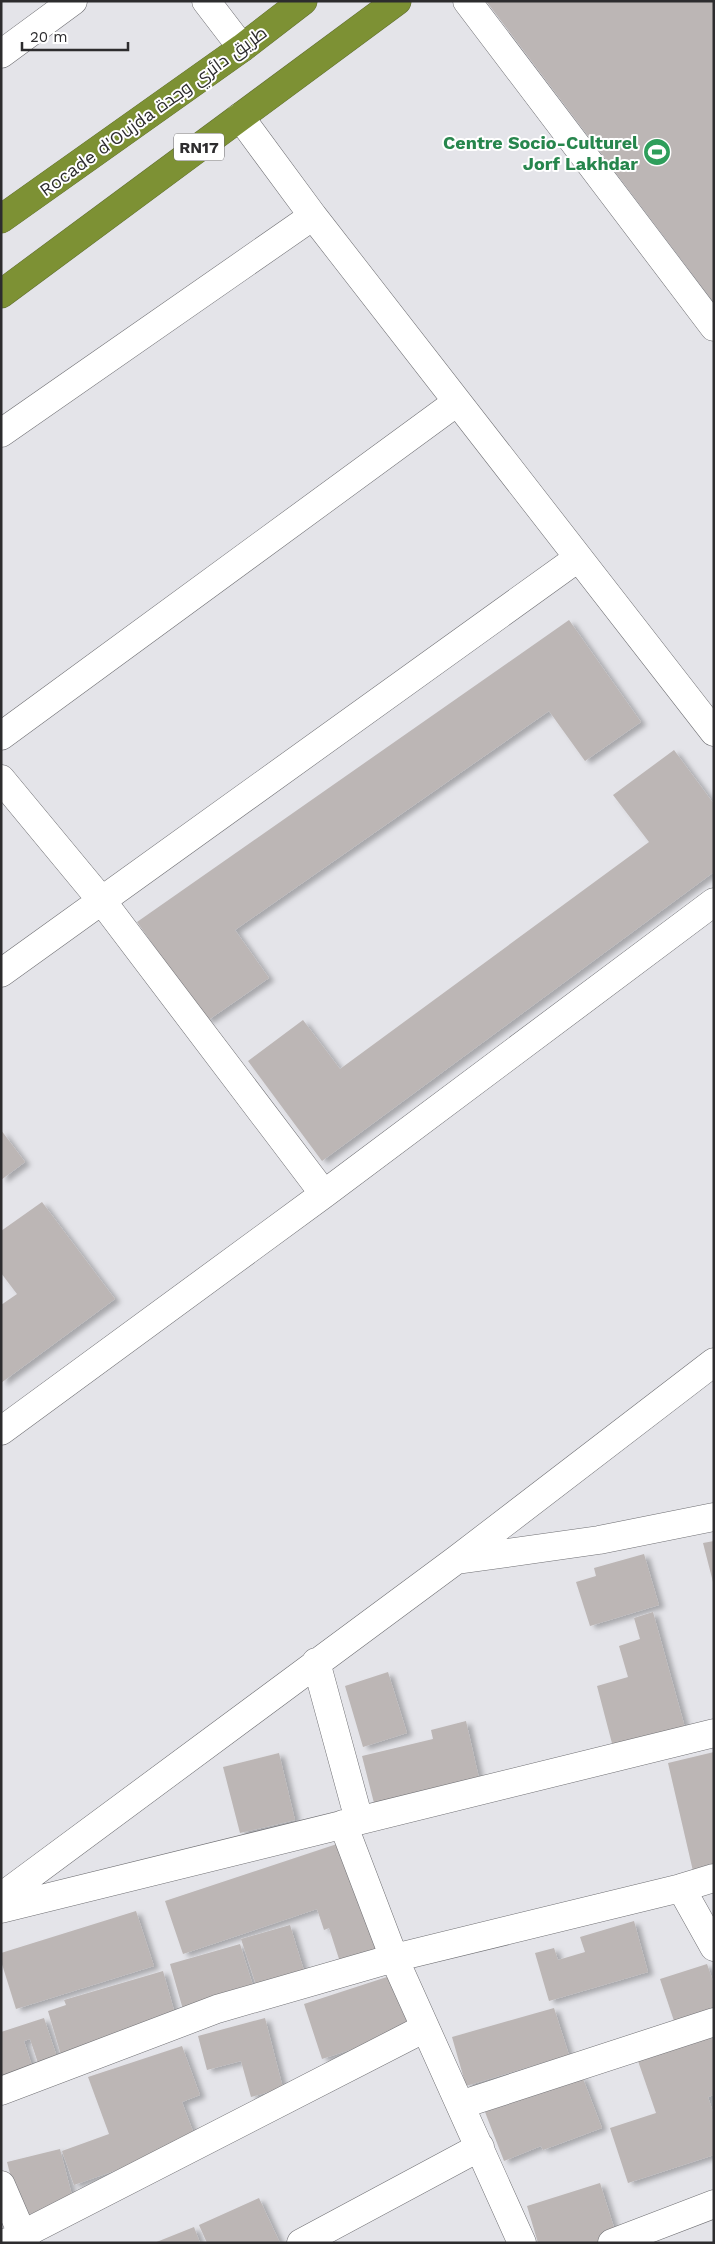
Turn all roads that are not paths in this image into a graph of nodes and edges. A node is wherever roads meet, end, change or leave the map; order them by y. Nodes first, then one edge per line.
1 (73, 1) edge
2 (303, 1) edge
3 (397, 1) edge
4 (467, 1) edge
5 (216, 5) edge
6 (242, 48) junction
7 (1, 54) edge
8 (240, 117) junction
9 (313, 216) junction
10 (1, 219) edge
11 (1, 294) edge
12 (714, 327) edge
13 (457, 402) junction
14 (1, 433) edge
15 (578, 558) junction
16 (714, 732) edge
17 (1, 736) edge
18 (1, 779) edge
19 (102, 901) junction
20 (714, 902) edge
21 (1, 973) edge
22 (324, 1194) junction
23 (714, 1362) edge
24 (1, 1431) edge
25 (714, 1517) edge
26 (456, 1560) junction
27 (316, 1662) junction
28 (714, 1733) edge
29 (351, 1822) junction
30 (714, 1878) edge
31 (681, 1888) junction
32 (1, 1897) edge
33 (1, 1909) edge
34 (714, 1947) edge
35 (394, 1958) junction
36 (714, 2022) edge
37 (425, 2028) junction
38 (1, 2090) edge
39 (460, 2105) junction
40 (480, 2147) junction
41 (1, 2185) edge
42 (714, 2204) edge
43 (18, 2240) edge
44 (301, 2243) edge
45 (522, 2243) edge
46 (612, 2243) edge

1 - 7 street
2 - 6 highway, Rocade d'Oujda طريق دائري وجدة
3 - 8 highway, RN17
4 - 12 street
5 - 6 street
6 - 10 highway, Rocade d'Oujda طريق دائري وجدة
8 - 9 street
8 - 11 highway, RN17
9 - 13 street
9 - 14 street
13 - 15 street
13 - 17 street
15 - 16 street
15 - 19 street
18 - 19 street
19 - 21 street
19 - 22 street
20 - 22 street
22 - 24 street
23 - 26 street
25 - 26 street
26 - 27 street
27 - 29 street
27 - 32 street
28 - 29 street
29 - 33 street
29 - 35 street
30 - 31 street
31 - 34 street
31 - 35 street
35 - 37 street
35 - 38 street
36 - 39 street
37 - 39 street
37 - 43 street
39 - 40 street
40 - 44 street
40 - 45 street
41 - 43 street
42 - 46 street

